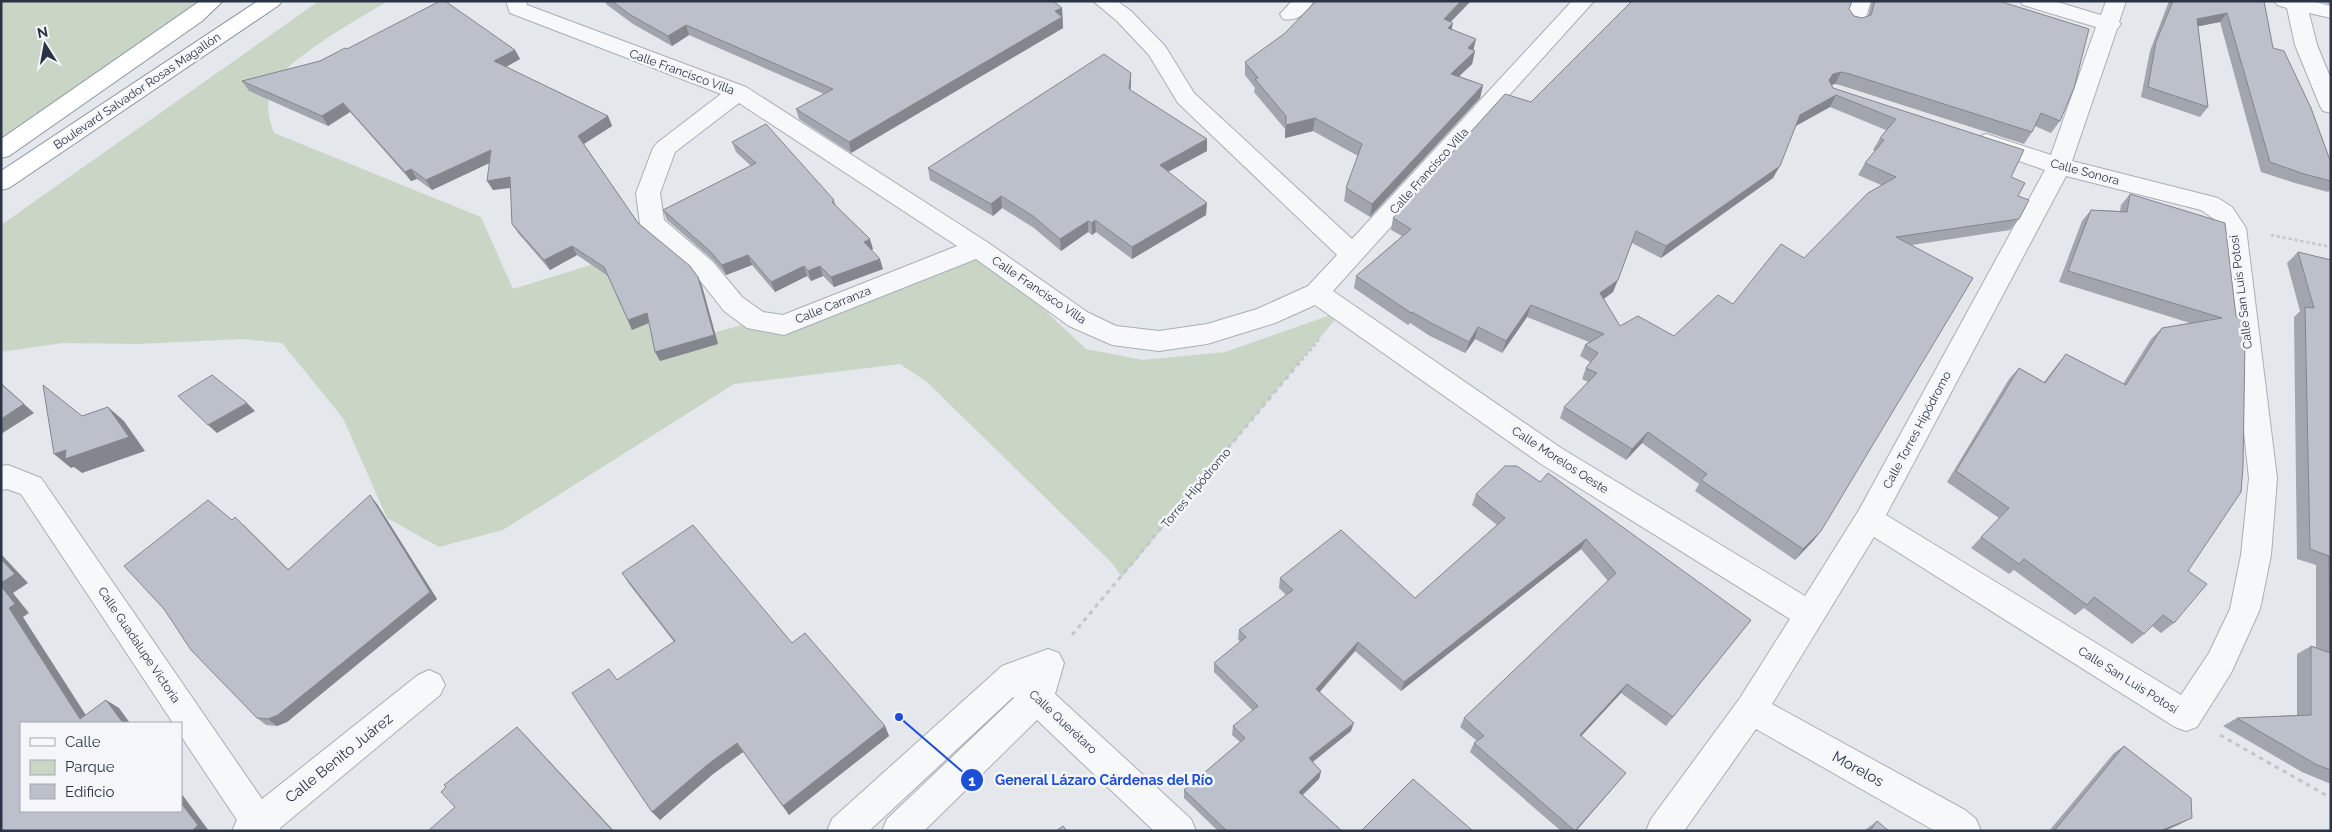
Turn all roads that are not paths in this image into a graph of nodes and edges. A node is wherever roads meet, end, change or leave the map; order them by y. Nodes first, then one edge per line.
1 (213, 1) edge
2 (272, 1) edge
3 (516, 1) edge
4 (1103, 1) edge
5 (1584, 1) edge
6 (1861, 1) edge
7 (2030, 1) edge
8 (2292, 2) edge
9 (2331, 12) edge
10 (2113, 13) edge
11 (1856, 22) edge
12 (738, 92) junction
13 (2331, 106) edge
14 (1965, 136) edge
15 (1, 150) edge
16 (2058, 166) junction
17 (1, 182) edge
18 (2234, 228) joint
19 (978, 248) junction
20 (1353, 254) junction
21 (1317, 293) junction
22 (1, 478) edge
23 (1869, 519) junction
24 (1810, 615) junction
25 (1013, 676) junction
26 (429, 685) dead end
27 (1038, 697) junction
28 (1751, 708) junction
29 (257, 828) edge
30 (844, 831) edge
31 (899, 831) edge
32 (1178, 831) edge
33 (1663, 831) edge
34 (1964, 831) edge

1 - 15 highway
2 - 17 highway, Boulevard Salvador Rosas Magallón
3 - 12 street, Calle Francisco Villa
4 - 20 street
5 - 20 street, Calle Francisco Villa
6 - 11 street
7 - 10 street
8 - 9 street
8 - 13 street
10 - 16 street, Calle Torres Hipódromo
12 - 19 street, Calle Francisco Villa
12 - 19 street, Calle Carranza
14 - 16 street, Calle Sonora
16 - 18 street, Calle Sonora
16 - 23 street, Calle Torres Hipódromo
18 - 23 street, Calle San Luis Potosí
19 - 21 street, Calle Francisco Villa
20 - 21 street, Calle Francisco Villa
21 - 24 street, Calle Morelos Oeste
22 - 29 street, Calle Guadalupe Victoria
23 - 24 street, Calle Torres Hipódromo
24 - 28 street, Calle Torres Hipódromo
25 - 27 street, Calle Querétaro
25 - 27 street
25 - 30 street
26 - 29 street, Calle Benito Juárez
27 - 31 street
27 - 32 street, Calle Querétaro
28 - 33 street, Calle Torres Hipódromo
28 - 34 street, Morelos

